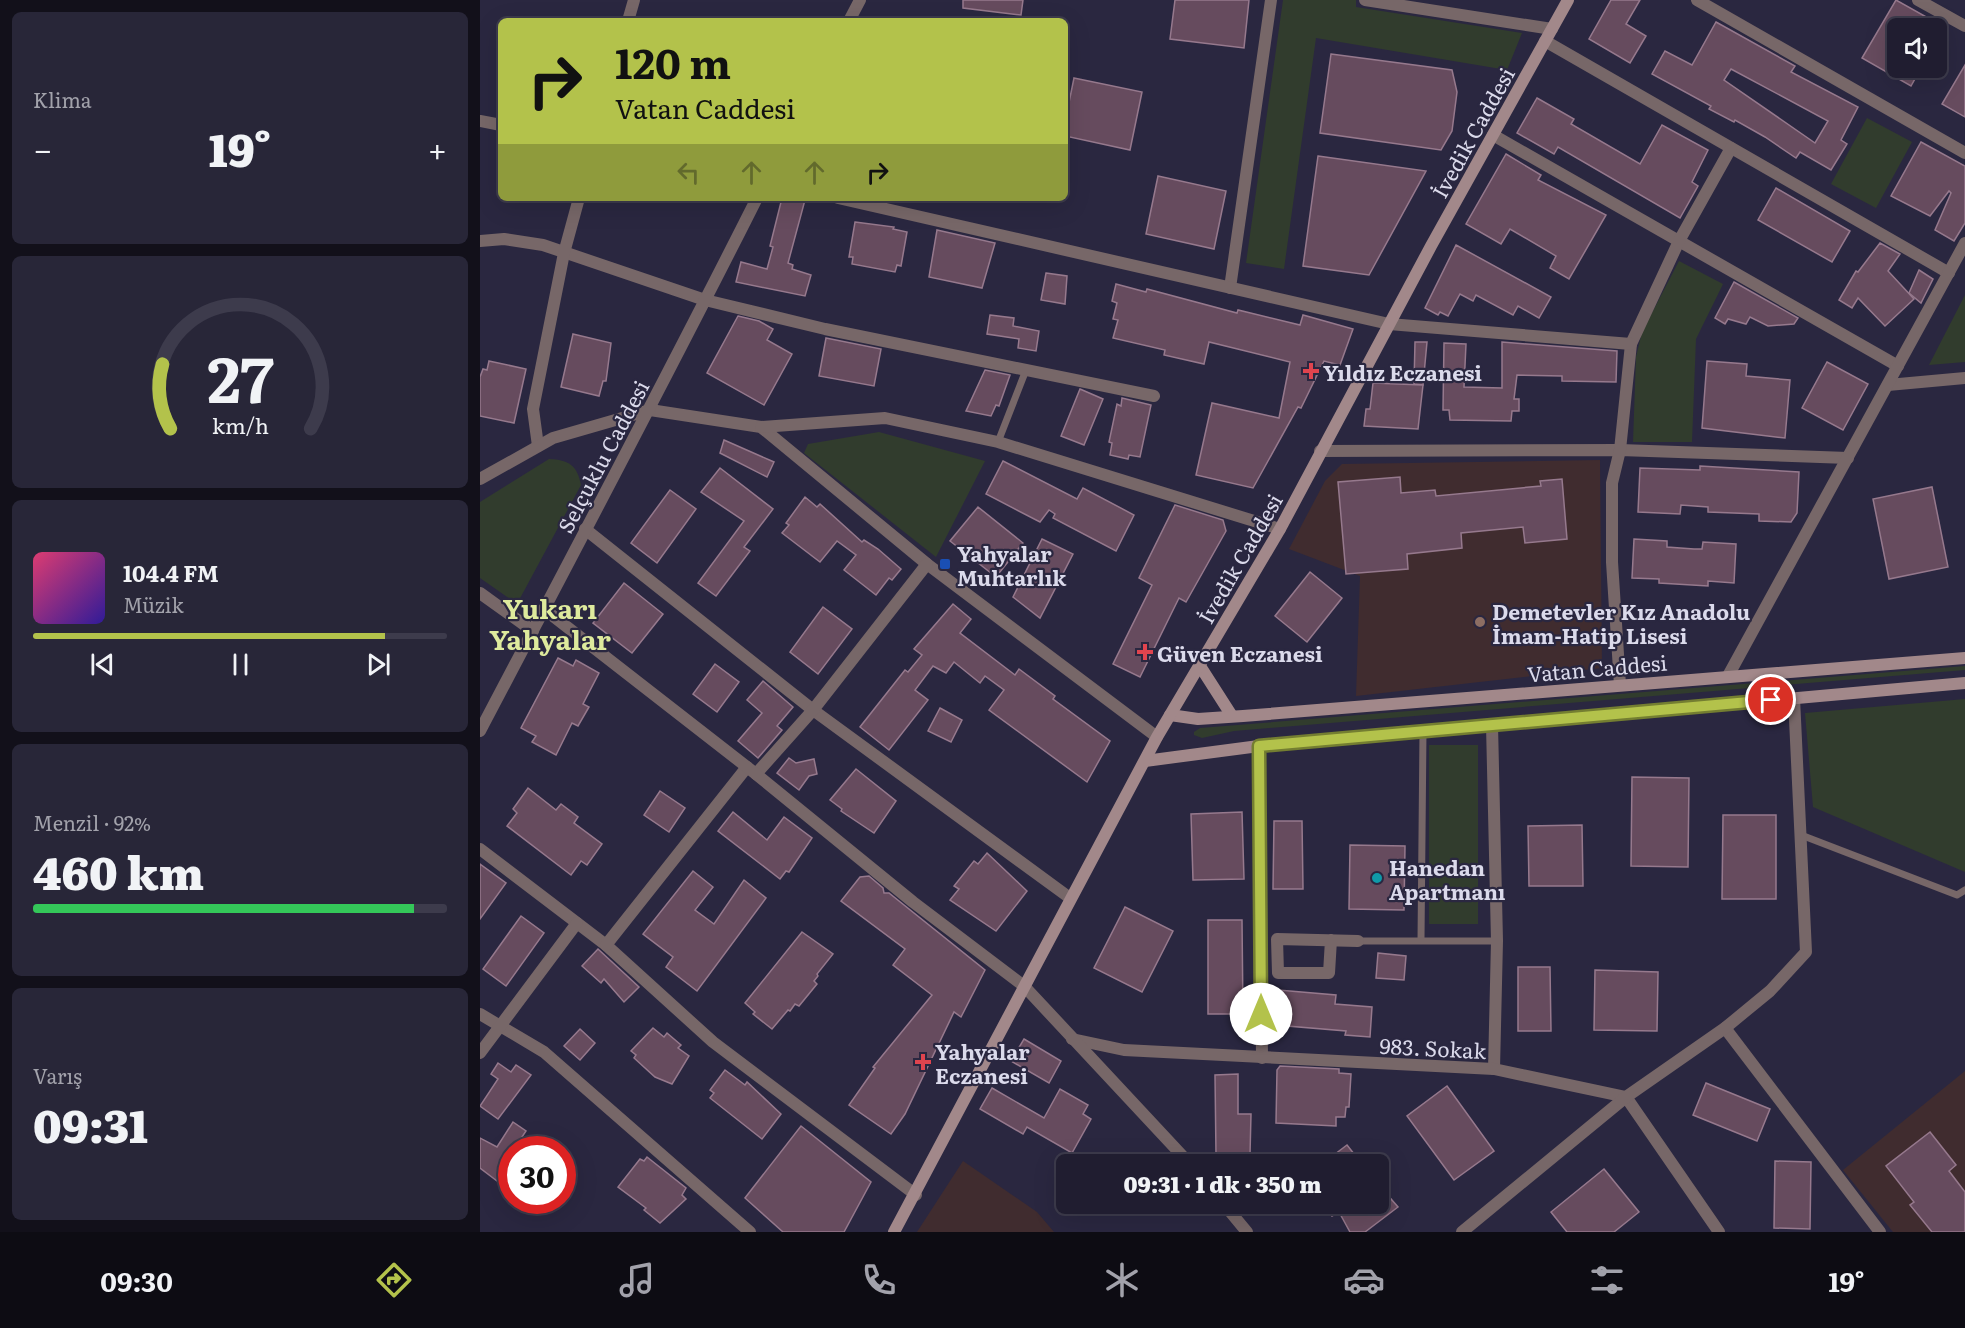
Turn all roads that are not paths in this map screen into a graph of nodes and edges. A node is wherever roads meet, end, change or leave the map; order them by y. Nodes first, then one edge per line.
1 (634, 0) edge
2 (860, 0) edge
3 (1271, 0) edge
4 (1365, 0) edge
5 (1568, 0) edge
6 (1697, 0) edge
7 (1918, 0) edge
8 (629, 18) edge
9 (851, 18) edge
10 (1965, 26) edge
11 (1552, 29) junction
12 (1545, 41) junction
13 (480, 121) edge
14 (498, 124) edge
15 (1493, 135) junction
16 (1731, 148) junction
17 (1965, 153) edge
18 (578, 201) edge
19 (755, 201) edge
20 (851, 201) edge
21 (480, 241) edge
22 (1679, 241) junction
23 (1965, 243) edge
24 (564, 253) junction
25 (1949, 273) junction
26 (1230, 288) junction
27 (705, 300) junction
28 (1389, 324) junction
29 (1630, 344) junction
30 (1898, 366) junction
31 (1026, 370) junction
32 (1965, 378) edge
33 (1888, 385) junction
34 (1154, 396) dead end
35 (650, 410) junction
36 (761, 427) junction
37 (998, 442) junction
38 (538, 446) junction
39 (1620, 450) junction
40 (1320, 451) junction
41 (1848, 458) junction
42 (480, 479) edge
43 (585, 529) junction
44 (1280, 529) junction
45 (927, 564) junction
46 (480, 593) edge
47 (544, 609) junction
48 (533, 630) junction
49 (1965, 658) edge
50 (1200, 666) junction
51 (1728, 676) junction
52 (1965, 683) edge
53 (1620, 685) junction
54 (1794, 698) junction
55 (813, 710) junction
56 (1170, 715) junction
57 (1232, 716) junction
58 (1492, 725) junction
59 (480, 731) edge
60 (1423, 731) junction
61 (1157, 737) junction
62 (1259, 746) junction
63 (1144, 761) junction
64 (751, 771) junction
65 (1801, 835) junction
66 (480, 849) edge
67 (1965, 890) edge
68 (1070, 898) junction
69 (577, 923) junction
70 (1331, 940) junction
71 (1421, 940) junction
72 (1358, 941) joint
73 (1497, 941) junction
74 (606, 945) junction
75 (1024, 986) junction
76 (480, 1014) edge
77 (500, 1026) junction
78 (1725, 1028) junction
79 (1072, 1039) junction
80 (480, 1053) edge
81 (1262, 1058) junction
82 (1494, 1069) junction
83 (1626, 1097) junction
84 (1181, 1154) edge
85 (916, 1194) junction
86 (1232, 1214) edge
87 (750, 1232) edge
88 (894, 1232) edge
89 (1248, 1232) edge
90 (1462, 1232) edge
91 (1719, 1232) edge
92 (1880, 1232) edge

1 - 8 street
2 - 9 street
3 - 26 street
4 - 11 street
5 - 11 main road, İvedik Caddesi
6 - 17 street
7 - 10 street
11 - 12 main road, İvedik Caddesi
12 - 15 main road, İvedik Caddesi
12 - 16 street
13 - 14 street
15 - 22 street
15 - 28 main road, İvedik Caddesi
16 - 22 street
16 - 25 street
18 - 24 street
19 - 27 street, Selçuklu Caddesi
20 - 26 street
21 - 24 street
22 - 29 street
22 - 30 street
23 - 25 street
24 - 27 street
24 - 38 street
25 - 30 street
26 - 28 street
27 - 31 street
27 - 35 street, Selçuklu Caddesi
28 - 29 street
28 - 40 main road, İvedik Caddesi
29 - 39 street
30 - 33 street
31 - 34 street
31 - 37 lane
32 - 33 street
33 - 41 street
35 - 36 street
35 - 38 street
35 - 43 street, Selçuklu Caddesi
36 - 37 street
36 - 45 street
37 - 44 street
38 - 42 street
39 - 40 street
39 - 41 street
39 - 53 street
40 - 44 main road, İvedik Caddesi
41 - 51 street
43 - 47 street, Selçuklu Caddesi
43 - 55 street
44 - 50 main road, İvedik Caddesi
45 - 55 street
45 - 61 street
46 - 48 street
47 - 48 street, Selçuklu Caddesi
47 - 64 street
48 - 59 street, Selçuklu Caddesi
49 - 51 main road, Vatan Caddesi
50 - 56 main road, İvedik Caddesi
50 - 57 main road
51 - 53 main road, Vatan Caddesi
52 - 54 main road
53 - 57 main road, Vatan Caddesi
54 - 58 main road
54 - 65 street
55 - 64 street
55 - 68 street
56 - 57 main road, Vatan Caddesi
56 - 61 main road, İvedik Caddesi
58 - 60 main road
58 - 73 street
60 - 62 main road
60 - 71 lane
61 - 63 main road, İvedik Caddesi
62 - 63 main road
62 - 81 street
63 - 68 main road, İvedik Caddesi
64 - 74 street
64 - 75 street
65 - 67 lane
65 - 78 street
66 - 69 street
68 - 75 main road, İvedik Caddesi
69 - 74 street
69 - 77 street
70 - 70 street
70 - 72 street
71 - 72 lane
71 - 73 lane
73 - 82 street
74 - 85 street
75 - 79 street
75 - 85 main road, İvedik Caddesi
76 - 77 street
77 - 80 street
77 - 87 street
78 - 83 street
78 - 92 street
79 - 81 street, 983. Sokak
79 - 84 street
81 - 82 street, 983. Sokak
82 - 83 street, 983. Sokak
83 - 90 street
83 - 91 street
85 - 88 main road, İvedik Caddesi
86 - 89 street

